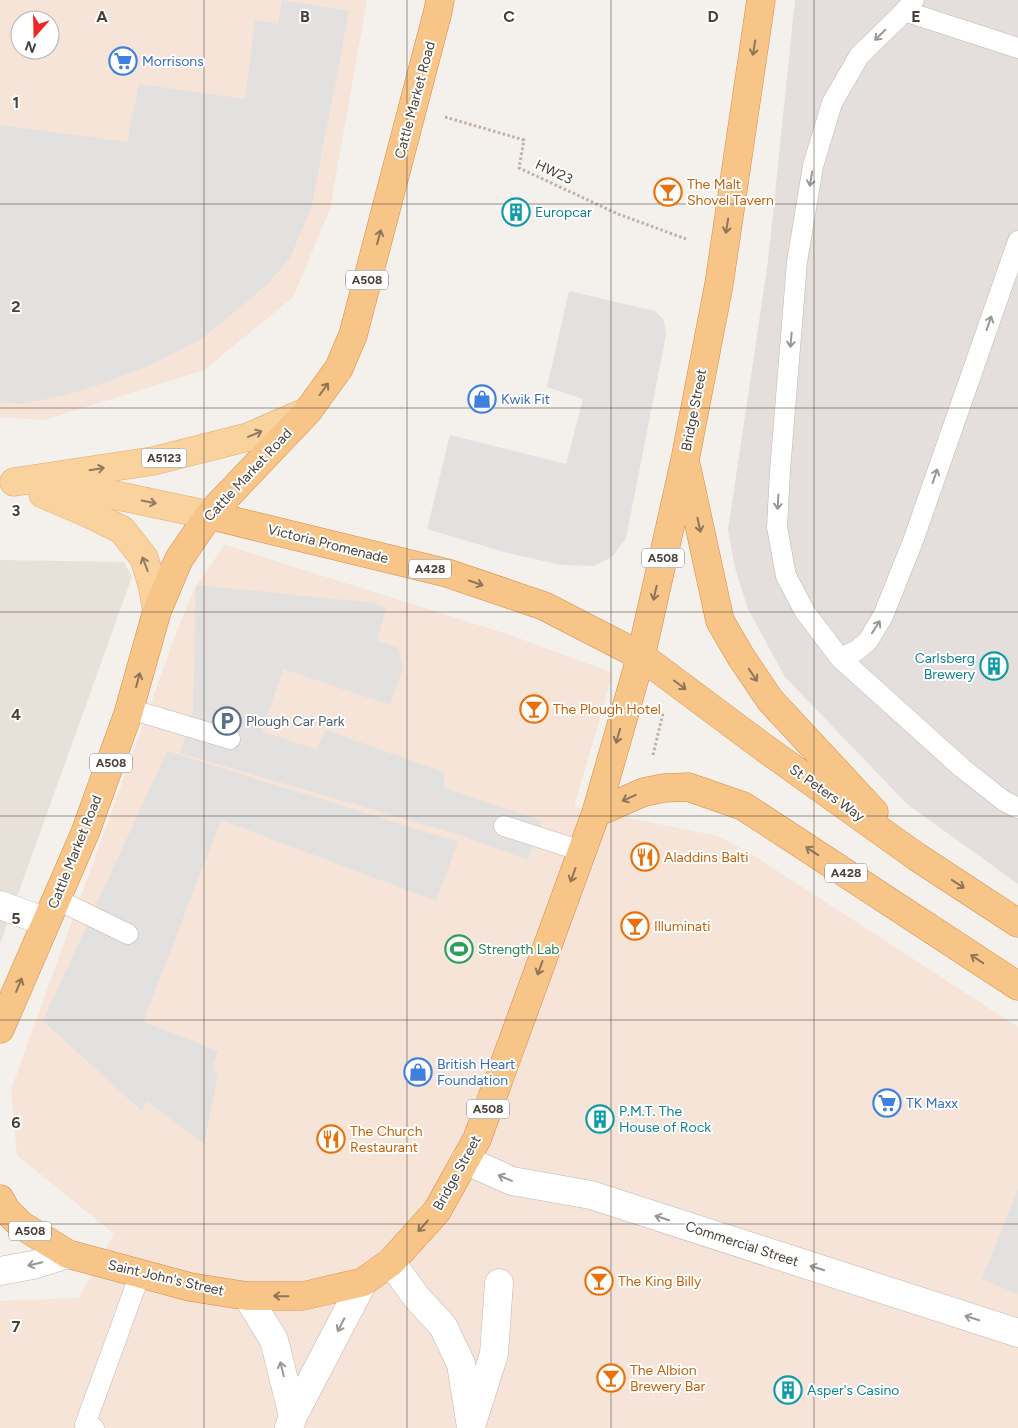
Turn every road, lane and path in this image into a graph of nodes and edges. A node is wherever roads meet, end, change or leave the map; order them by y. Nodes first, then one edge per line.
1 (440, 0) edge
2 (762, 0) edge
3 (909, 6) edge
4 (1018, 48) edge
5 (413, 107) junction
6 (686, 238) dead end
7 (1018, 241) edge
8 (308, 411) junction
9 (685, 460) junction
10 (7, 481) edge
11 (209, 515) junction
12 (157, 611) junction
13 (641, 656) junction
14 (840, 658) junction
15 (130, 709) junction
16 (230, 739) dead end
17 (1018, 808) edge
18 (596, 813) junction
19 (504, 826) dead end
20 (582, 850) junction
21 (917, 857) junction
22 (0, 905) edge
23 (51, 910) junction
24 (1018, 924) edge
25 (128, 934) dead end
26 (1018, 986) edge
27 (0, 1029) edge
28 (466, 1160) junction
29 (0, 1200) edge
30 (68, 1254) junction
31 (391, 1262) junction
32 (0, 1271) edge
33 (140, 1274) junction
34 (363, 1282) junction
35 (500, 1283) dead end
36 (247, 1296) junction
37 (1018, 1333) edge
38 (291, 1422) edge
39 (94, 1428) edge
40 (471, 1428) edge

1 - 5 highway, Cattle Market Road / A508
2 -> 9 highway, Bridge Street / A508
3 - 4 lane
3 -> 14 lane
5 - 6 path, HW23
8 -> 5 highway, Cattle Market Road / A508
14 -> 7 lane
10 -> 8 main road, A5123
8 - 11 highway, Cattle Market Road / A508
9 -> 13 highway, Bridge Street / A508
9 -> 21 highway
10 -> 11 main road, Victoria Promenade
12 -> 10 main road
11 - 12 highway, Cattle Market Road / A508
11 -> 13 highway, Victoria Promenade / A428
15 -> 12 highway, Cattle Market Road / A508
13 -> 18 highway, Bridge Street / A508
13 -> 21 highway, St Peters Way / A428
14 - 17 lane
15 - 16 lane
15 - 23 highway, Cattle Market Road / A508
18 - 20 highway, Bridge Street / A508
26 -> 18 highway, A428
19 - 20 lane
20 -> 28 highway, Bridge Street / A508
21 -> 24 highway, St Peters Way / A428
22 - 23 street
23 - 25 lane
27 -> 23 highway, Cattle Market Road / A508
28 -> 31 highway, Bridge Street / A508
37 -> 28 street, Commercial Street
29 - 30 highway, A508
30 -> 32 street
30 - 33 highway, Saint John's Street / A508
31 - 34 highway, Bridge Street / A508
31 - 40 street
33 - 36 highway, Saint John's Street / A508
33 - 39 lane
34 -> 36 highway, Saint John's Street / A508
34 -> 38 street, Bridge Street
35 - 40 street
38 -> 36 street, Bridge Street

